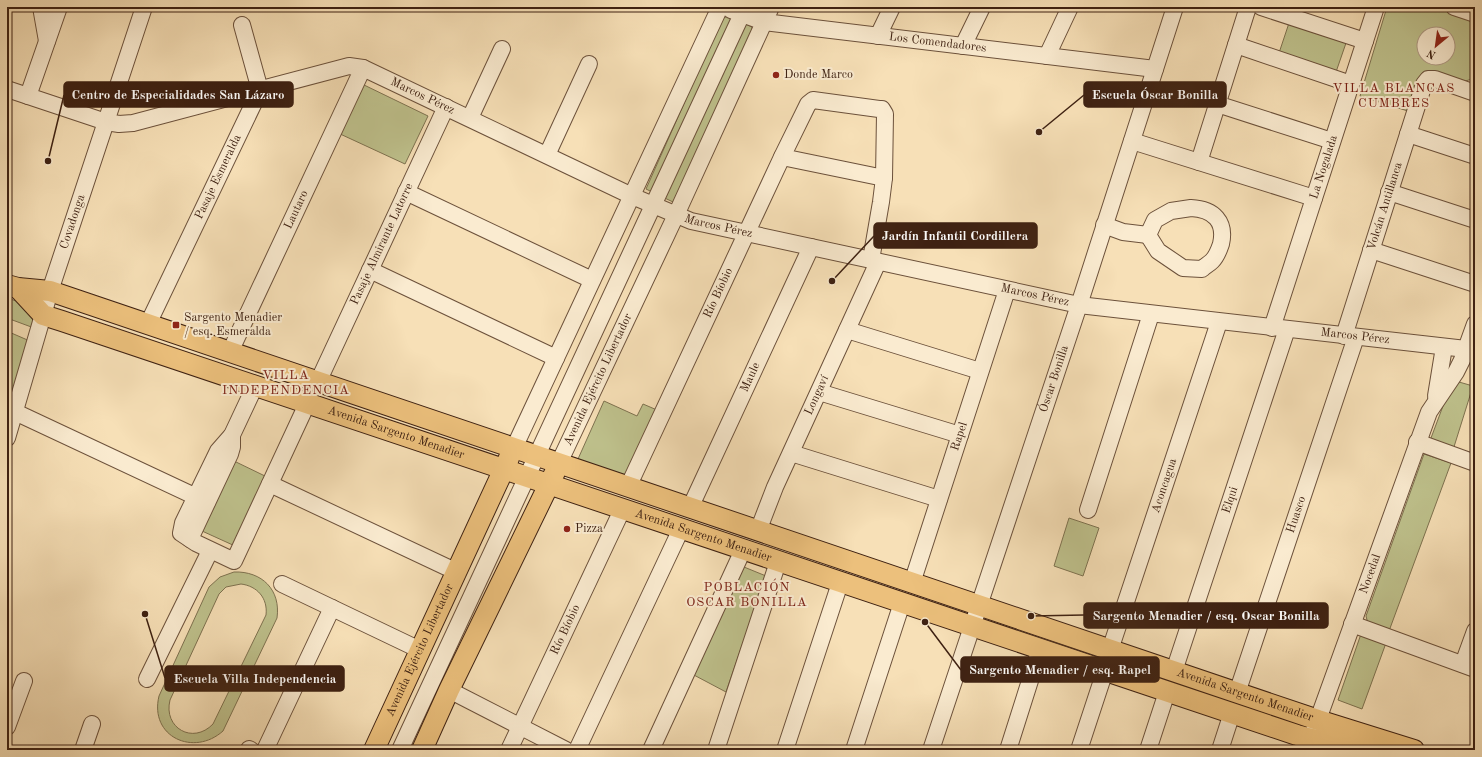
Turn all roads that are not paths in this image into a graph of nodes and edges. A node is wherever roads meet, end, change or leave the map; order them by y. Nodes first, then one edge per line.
1 (41, 7) edge
2 (59, 7) edge
3 (144, 7) edge
4 (721, 7) edge
5 (771, 7) edge
6 (892, 7) edge
7 (982, 7) edge
8 (1070, 7) edge
9 (1175, 7) edge
10 (1248, 7) edge
11 (1261, 7) edge
12 (1376, 7) edge
13 (1454, 7) edge
14 (742, 14) junction
15 (1475, 14) edge
16 (764, 22) junction
17 (242, 25) dead end
18 (878, 36) junction
19 (47, 41) junction
20 (1365, 41) junction
21 (1236, 45) junction
22 (963, 46) junction
23 (502, 49) dead end
24 (1047, 56) junction
25 (589, 64) dead end
26 (363, 68) junction
27 (1155, 69) junction
28 (1351, 84) junction
29 (7, 89) edge
30 (260, 90) junction
31 (1475, 91) edge
32 (28, 96) junction
33 (811, 100) joint
34 (1217, 104) junction
35 (446, 107) junction
36 (470, 118) junction
37 (106, 122) junction
38 (1408, 134) junction
39 (1132, 141) junction
40 (1332, 141) junction
41 (547, 155) junction
42 (1475, 156) edge
43 (782, 157) junction
44 (1199, 162) junction
45 (884, 178) junction
46 (406, 192) junction
47 (1389, 192) junction
48 (632, 196) junction
49 (1314, 198) junction
50 (653, 205) junction
51 (676, 215) junction
52 (1475, 220) edge
53 (1104, 225) junction
54 (747, 234) junction
55 (1148, 235) junction
56 (812, 247) junction
57 (1371, 250) junction
58 (875, 261) junction
59 (370, 270) junction
60 (592, 280) junction
61 (1475, 284) edge
62 (13, 287) edge
63 (1007, 290) junction
64 (50, 292) junction
65 (1078, 305) junction
66 (1151, 314) junction
67 (43, 315) junction
68 (1220, 322) junction
69 (148, 324) junction
70 (1475, 324) edge
71 (1279, 328) junction
72 (847, 330) junction
73 (1350, 336) junction
74 (1444, 346) junction
75 (1466, 349) junction
76 (230, 352) junction
77 (556, 358) junction
78 (980, 371) junction
79 (318, 382) junction
80 (255, 386) junction
81 (818, 392) junction
82 (1436, 400) junction
83 (307, 404) junction
84 (15, 412) junction
85 (960, 435) junction
86 (7, 438) edge
87 (1418, 442) junction
88 (514, 448) junction
89 (791, 453) junction
90 (536, 456) junction
91 (559, 463) junction
92 (1475, 463) edge
93 (504, 470) junction
94 (526, 478) junction
95 (270, 484) junction
96 (548, 485) junction
97 (628, 487) junction
98 (939, 499) junction
99 (202, 500) junction
100 (690, 508) junction
101 (622, 510) junction
102 (1088, 510) dead end
103 (680, 529) junction
104 (758, 531) junction
105 (209, 550) junction
106 (743, 550) junction
107 (778, 562) junction
108 (457, 572) junction
109 (840, 582) junction
110 (912, 583) junction
111 (282, 584) dead end
112 (902, 603) junction
113 (979, 606) junction
114 (332, 608) junction
115 (1352, 624) junction
116 (972, 627) junction
117 (1475, 632) edge
118 (420, 650) junction
119 (1040, 650) junction
120 (1110, 650) junction
121 (1469, 666) edge
122 (1104, 671) junction
123 (1174, 671) junction
124 (147, 679) dead end
125 (24, 681) dead end
126 (449, 690) junction
127 (1167, 692) junction
128 (1237, 692) junction
129 (1232, 713) junction
130 (1318, 720) junction
131 (92, 724) dead end
132 (520, 726) junction
133 (7, 727) edge
134 (1309, 745) edge
135 (1408, 748) edge
136 (83, 750) edge
137 (266, 750) edge
138 (374, 750) edge
139 (400, 750) edge
140 (422, 750) edge
141 (509, 750) edge
142 (566, 750) edge
143 (577, 750) edge
144 (651, 750) edge
145 (716, 750) edge
146 (785, 750) edge
147 (854, 750) edge
148 (931, 750) edge
149 (1008, 750) edge
150 (1079, 750) edge
151 (1148, 750) edge
152 (1220, 750) edge

1 - 19 street
2 - 19 street
3 - 37 street, Covadonga
4 - 14 street, Los Comendadores
4 - 48 street, Avenida Ejército Libertador
5 - 16 street, Avenida Ejército Libertador
6 - 18 street
7 - 22 street
8 - 24 street
9 - 27 street, Óscar Bonilla
10 - 21 street
11 - 20 street
12 - 20 street, La Nogalada
13 - 15 street
14 - 16 street, Los Comendadores
14 - 50 street
16 - 18 street, Los Comendadores
16 - 51 street, Avenida Ejército Libertador
17 - 30 street
18 - 22 street, Los Comendadores
19 - 32 street
20 - 28 street, La Nogalada
21 - 28 street
21 - 34 street
22 - 24 street, Los Comendadores
23 - 36 street
24 - 27 street, Los Comendadores
25 - 41 street
26 - 30 street, Marcos Pérez
26 - 35 street, Marcos Pérez
26 - 76 street, Lautaro
27 - 39 street, Óscar Bonilla
28 - 40 street, La Nogalada
29 - 32 street, Marcos Pérez
30 - 37 street, Marcos Pérez
30 - 69 street, Pasaje Esmeralda
31 - 38 street, Volcán Antillanca
32 - 37 street, Marcos Pérez
33 - 43 street, Río Bíobio
33 - 45 street, Longaví
34 - 40 street
34 - 44 street
35 - 36 street, Marcos Pérez
35 - 46 street, Pasaje Almirante Latorre
36 - 41 street, Marcos Pérez
37 - 64 street, Covadonga
38 - 42 street
38 - 47 street, Volcán Antillanca
39 - 44 street
39 - 53 street, Óscar Bonilla
40 - 49 street, La Nogalada
41 - 48 street, Marcos Pérez
43 - 45 street
43 - 54 street, Río Bíobio
44 - 49 street
45 - 58 street, Longaví
46 - 59 street, Pasaje Almirante Latorre
46 - 60 street
47 - 52 street
47 - 57 street, Volcán Antillanca
48 - 50 street, Marcos Pérez
48 - 60 street, Avenida Ejército Libertador
49 - 71 street, La Nogalada
50 - 51 street, Marcos Pérez
50 - 90 street
51 - 54 street, Marcos Pérez
51 - 91 street, Avenida Ejército Libertador
53 - 55 street
53 - 65 street, Óscar Bonilla
54 - 56 street, Marcos Pérez
54 - 97 street, Río Bíobio
55 - 55 street
56 - 58 street, Marcos Pérez
56 - 100 street, Maule
57 - 61 street
57 - 73 street, Volcán Antillanca
58 - 63 street, Marcos Pérez
58 - 72 street, Longaví
59 - 77 street
59 - 79 street, Pasaje Almirante Latorre
60 - 77 street, Avenida Ejército Libertador
62 - 64 main road, Avenida Sargento Menadier
62 - 67 main road, Avenida Sargento Menadier
63 - 65 street, Marcos Pérez
63 - 78 street, Rapel
64 - 67 street, Covadonga
64 - 69 main road, Avenida Sargento Menadier
65 - 66 street, Marcos Pérez
65 - 113 street, Óscar Bonilla
66 - 68 street, Marcos Pérez
66 - 102 street
67 - 80 main road, Avenida Sargento Menadier
67 - 84 street, Covadonga
68 - 71 street, Marcos Pérez
68 - 120 street, Aconcagua
69 - 76 main road, Avenida Sargento Menadier
70 - 75 street, Nocedal
71 - 73 street, Marcos Pérez
71 - 123 street, Elqui
72 - 78 street
72 - 81 street, Longaví
73 - 74 street, Marcos Pérez
73 - 128 street, Huasco
74 - 75 street, Marcos Pérez
74 - 82 street, Nocedal
75 - 82 street, Nocedal
76 - 79 main road, Avenida Sargento Menadier
77 - 88 street, Avenida Ejército Libertador
78 - 85 street, Rapel
79 - 88 main road, Avenida Sargento Menadier
80 - 83 main road, Avenida Sargento Menadier
80 - 99 street
81 - 85 street
81 - 89 street, Longaví
82 - 87 street, Nocedal
83 - 93 main road, Avenida Sargento Menadier
83 - 95 street
84 - 86 street, Covadonga
84 - 99 street
85 - 98 street, Rapel
87 - 92 street
87 - 115 street, Nocedal
88 - 90 main road, Avenida Sargento Menadier
88 - 93 main road, Avenida Ejército Libertador
89 - 98 street
89 - 104 street, Longaví
90 - 91 main road, Avenida Sargento Menadier
90 - 94 street
91 - 96 main road, Avenida Ejército Libertador
91 - 97 main road, Avenida Sargento Menadier
93 - 94 main road, Avenida Sargento Menadier
93 - 108 main road, Avenida Ejército Libertador
94 - 96 main road, Avenida Sargento Menadier
94 - 139 street
95 - 105 street
95 - 108 street
96 - 101 main road, Avenida Sargento Menadier
96 - 126 main road, Avenida Ejército Libertador
97 - 100 main road, Avenida Sargento Menadier
98 - 110 street, Rapel
99 - 105 street
100 - 104 main road, Avenida Sargento Menadier
101 - 103 main road, Avenida Sargento Menadier
101 - 132 street, Río Bíobio
103 - 106 main road, Avenida Sargento Menadier
103 - 143 street
104 - 110 main road, Avenida Sargento Menadier
105 - 124 street
106 - 107 main road, Avenida Sargento Menadier
106 - 144 street
107 - 109 main road, Avenida Sargento Menadier
107 - 145 street
108 - 118 main road, Avenida Ejército Libertador
109 - 112 main road, Avenida Sargento Menadier
109 - 146 street
110 - 113 main road, Avenida Sargento Menadier
111 - 114 street
112 - 116 main road, Avenida Sargento Menadier
112 - 147 street
113 - 116 street, Óscar Bonilla
113 - 120 main road, Avenida Sargento Menadier
114 - 118 street
114 - 137 street
115 - 121 street
115 - 130 street, Nocedal
116 - 119 main road, Avenida Sargento Menadier
116 - 148 street, Óscar Bonilla
117 - 121 street
118 - 138 main road, Avenida Ejército Libertador
119 - 122 main road, Avenida Sargento Menadier
119 - 149 street
120 - 123 main road, Avenida Sargento Menadier
122 - 127 main road, Avenida Sargento Menadier
122 - 150 street
123 - 128 main road, Avenida Sargento Menadier
125 - 133 street
126 - 132 street
126 - 140 main road, Avenida Ejército Libertador
127 - 129 main road, Avenida Sargento Menadier
127 - 151 street
128 - 130 main road, Avenida Sargento Menadier
129 - 134 main road, Avenida Sargento Menadier
129 - 152 street
130 - 134 street, Nocedal
130 - 135 main road, Avenida Sargento Menadier
131 - 136 street
132 - 141 street, Río Bíobio
132 - 142 street
134 - 135 main road, Avenida Sargento Menadier

